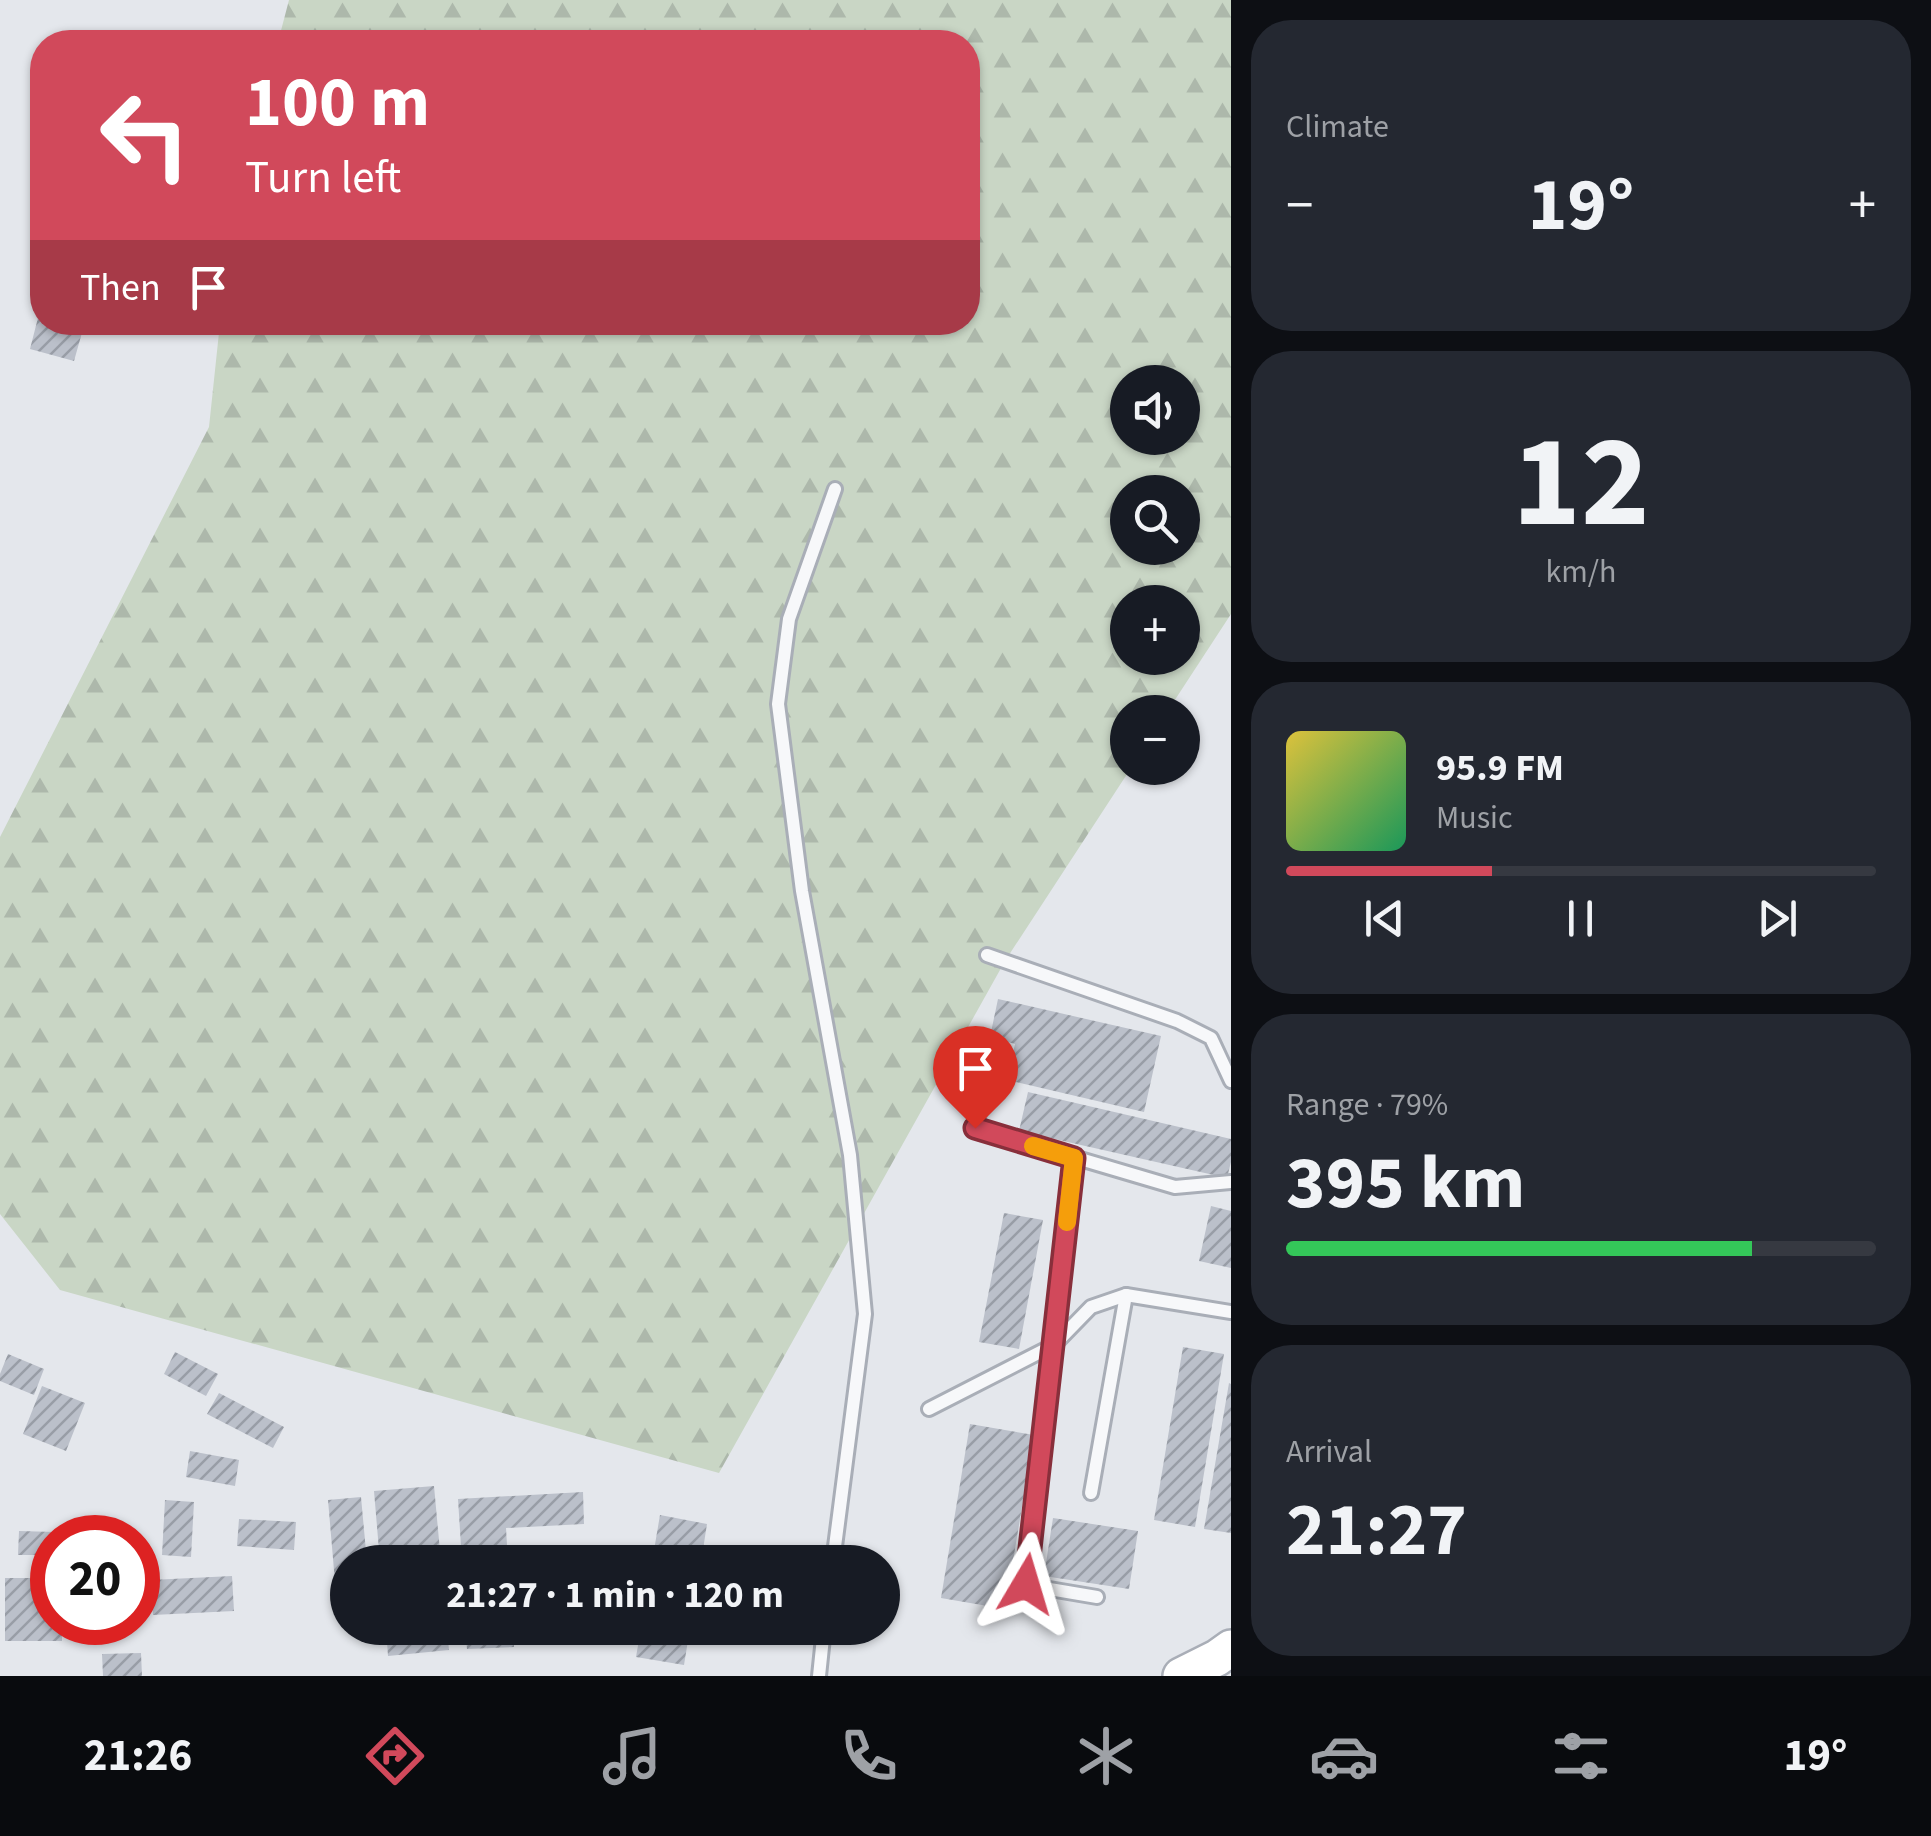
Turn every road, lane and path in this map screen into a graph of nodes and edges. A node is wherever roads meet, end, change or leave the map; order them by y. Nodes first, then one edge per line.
1 (835, 488) dead end
2 (987, 955) dead end
3 (988, 1080) dead end
4 (1231, 1081) edge
5 (1074, 1158) junction
6 (1231, 1182) edge
7 (1126, 1295) junction
8 (1231, 1312) edge
9 (1054, 1345) junction
10 (929, 1410) dead end
11 (1091, 1493) dead end
12 (834, 1545) edge
13 (1096, 1597) dead end
14 (823, 1645) edge
15 (1231, 1648) edge
16 (820, 1676) edge
17 (1181, 1676) edge

1 - 12 lane
2 - 4 lane
3 - 5 lane
5 - 6 lane
5 - 9 lane
7 - 8 lane
7 - 9 lane
7 - 11 lane
9 - 10 lane
9 - 13 lane
14 - 16 lane
15 - 17 street

